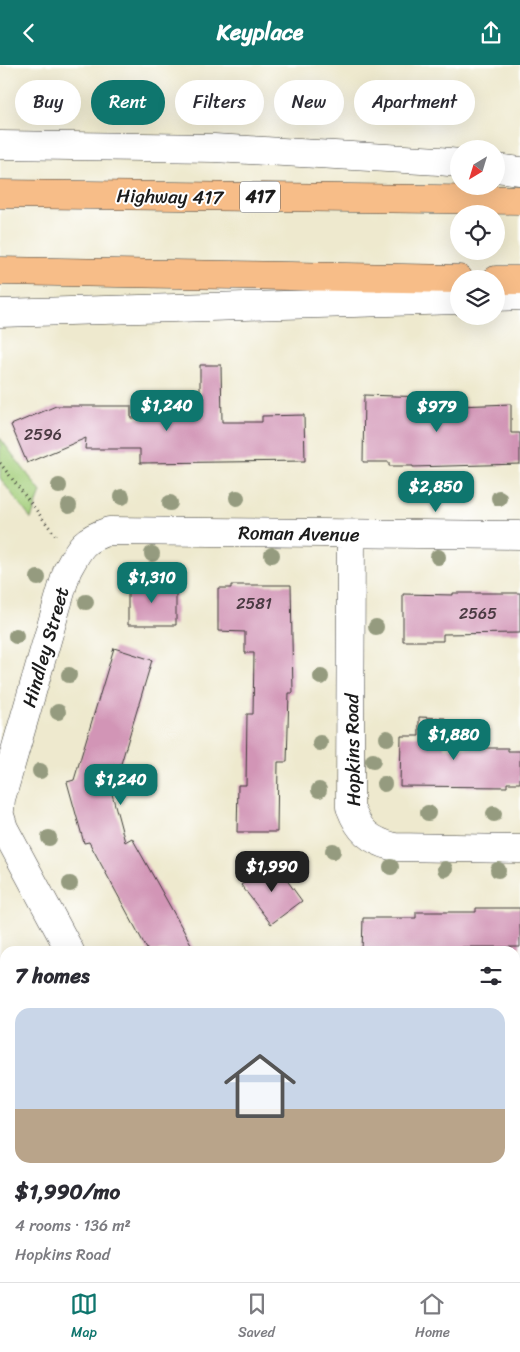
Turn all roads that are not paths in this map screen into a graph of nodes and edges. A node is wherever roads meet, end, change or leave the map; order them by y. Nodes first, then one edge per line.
1 (0, 145) edge
2 (450, 162) edge
3 (505, 169) edge
4 (520, 171) edge
5 (0, 194) edge
6 (520, 200) edge
7 (0, 271) edge
8 (450, 279) edge
9 (505, 280) edge
10 (520, 281) edge
11 (520, 296) edge
12 (505, 297) edge
13 (450, 300) edge
14 (0, 313) edge
15 (351, 534) junction
16 (520, 535) edge
17 (77, 552) joint
18 (0, 810) edge
19 (0, 815) edge
20 (520, 849) edge
21 (67, 946) edge

1 - 2 street
3 - 4 street
5 - 6 highway, Highway 417 / 417
7 - 8 highway
9 - 10 highway
11 - 12 street
13 - 14 street
15 - 16 street, Roman Avenue
15 - 17 street, Roman Avenue
15 - 20 street, Hopkins Road
17 - 18 street, Hindley Street
19 - 21 street

